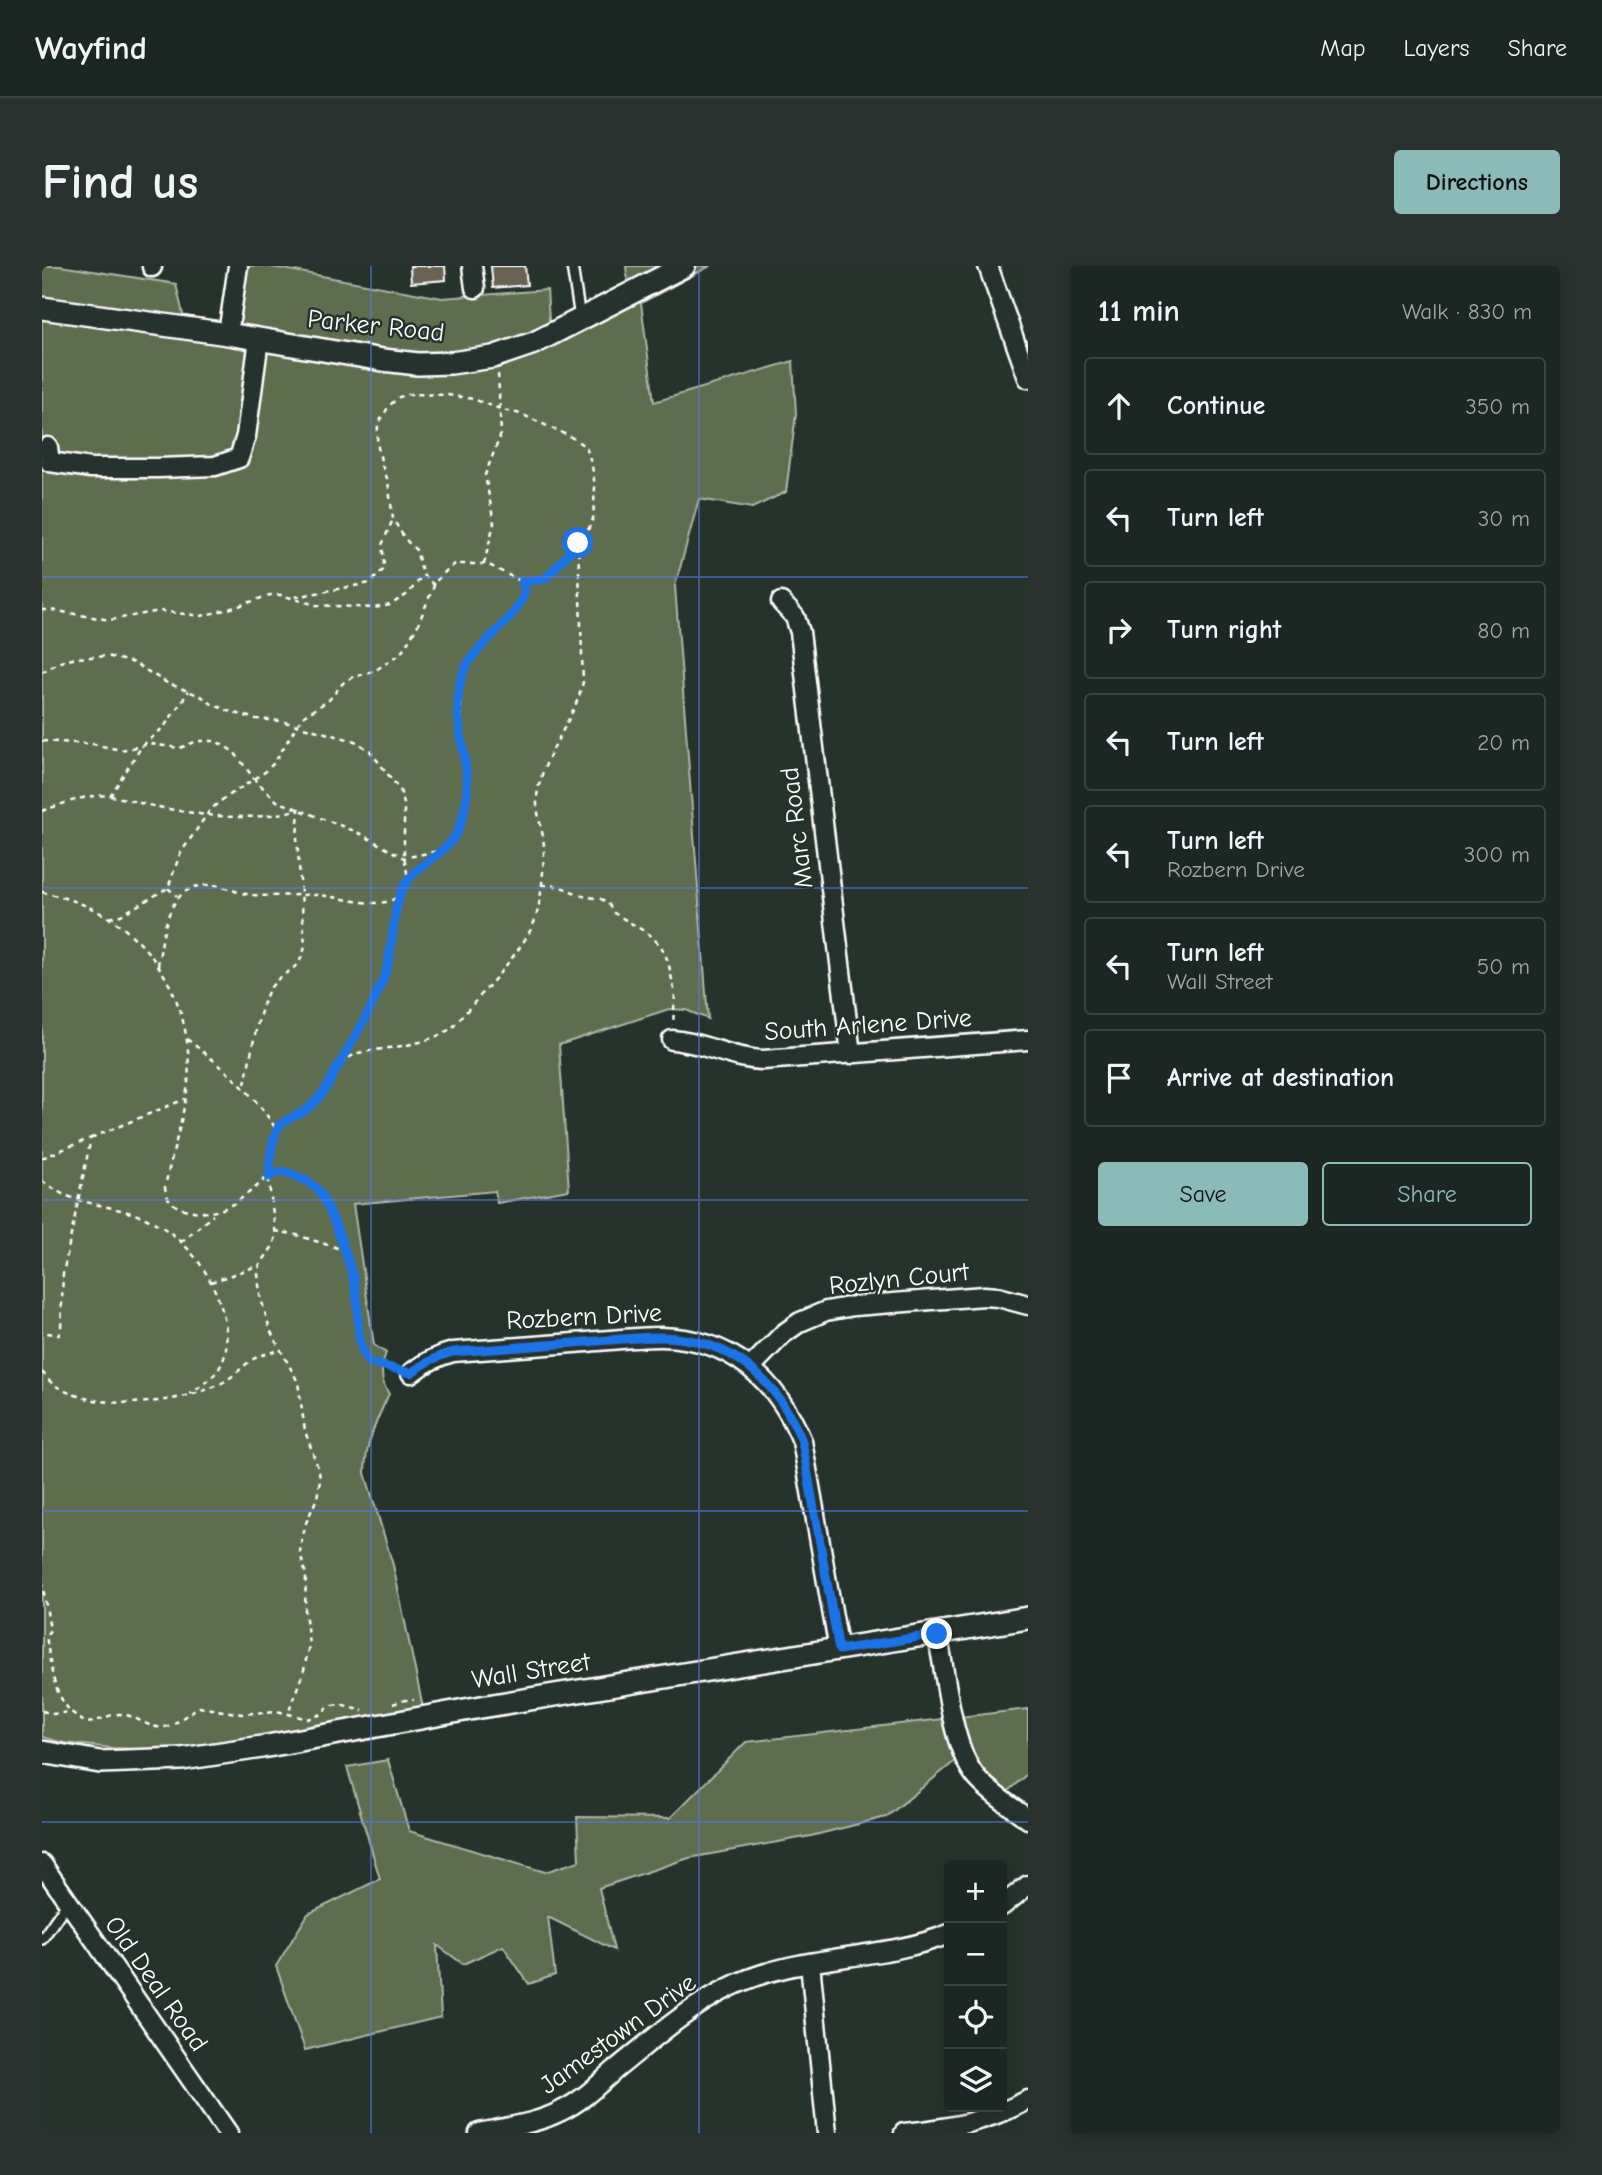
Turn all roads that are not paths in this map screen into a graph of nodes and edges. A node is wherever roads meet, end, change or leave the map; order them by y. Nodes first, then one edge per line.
1 (239, 266) edge
2 (472, 266) edge
3 (572, 266) edge
4 (684, 266) edge
5 (988, 266) edge
6 (475, 288) dead end
7 (42, 308) edge
8 (580, 320) junction
9 (228, 334) junction
10 (259, 339) junction
11 (1028, 378) edge
12 (48, 447) dead end
13 (781, 602) dead end
14 (672, 1040) road end
15 (1028, 1040) edge
16 (851, 1054) junction
17 (1028, 1305) edge
18 (751, 1367) junction
19 (411, 1373) road end
20 (1028, 1618) edge
21 (937, 1634) junction
22 (839, 1650) junction
23 (42, 1752) edge
24 (1028, 1819) edge
25 (42, 1864) edge
26 (1028, 1885) edge
27 (1007, 1902) edge
28 (67, 1903) junction
29 (944, 1936) edge
30 (42, 1939) edge
31 (810, 1963) junction
32 (1028, 2100) edge
33 (228, 2133) edge
34 (479, 2133) edge
35 (827, 2133) edge
36 (904, 2133) edge

1 - 9 street
2 - 6 street
3 - 8 lane
4 - 8 street, Parker Road
5 - 11 street
7 - 9 street, Parker Road
8 - 10 street, Parker Road
9 - 10 street, Parker Road
10 - 12 street
13 - 16 street, Marc Road
14 - 16 street, South Arlene Drive
15 - 16 street, South Arlene Drive
17 - 18 street, Rozlyn Court
18 - 19 street, Rozbern Drive
18 - 22 street, Rozbern Drive
20 - 21 street, Wall Street
21 - 22 street, Wall Street
21 - 24 street
22 - 23 street, Wall Street
25 - 28 street, Old Deal Road
26 - 27 street
28 - 30 lane
28 - 33 street, Old Deal Road
29 - 31 street, Jamestown Drive
31 - 34 street, Jamestown Drive
31 - 35 street
32 - 36 street

